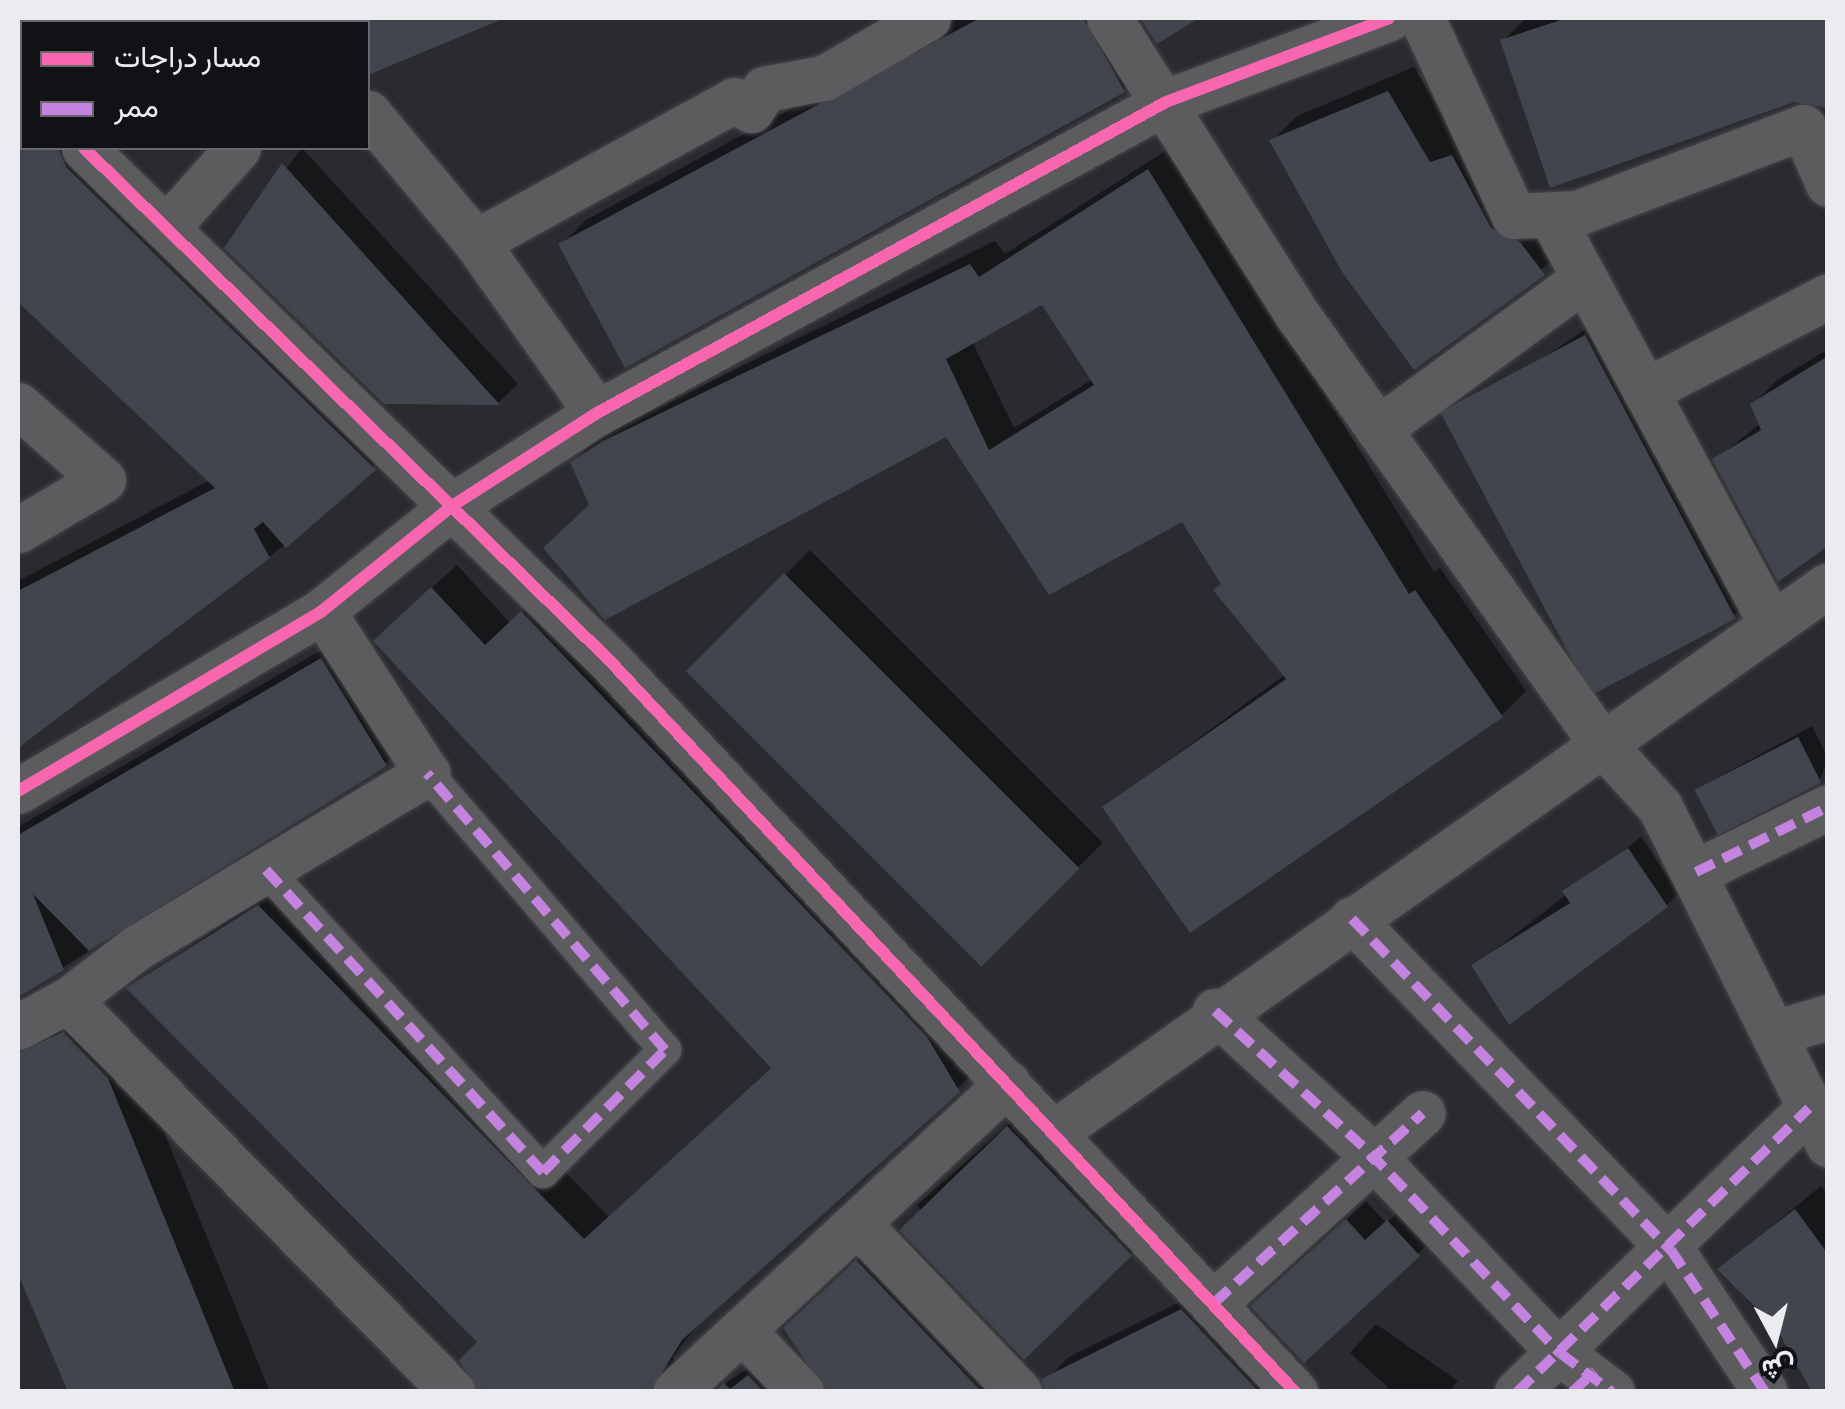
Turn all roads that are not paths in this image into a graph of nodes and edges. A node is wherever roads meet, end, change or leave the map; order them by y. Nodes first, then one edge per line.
1 (928, 18) edge
2 (1109, 18) edge
3 (1389, 18) edge
4 (1422, 18) edge
5 (1319, 29) edge
6 (1166, 102) junction
7 (370, 116) edge
8 (1816, 123) edge
9 (86, 150) edge
10 (236, 150) edge
11 (1828, 184) edge
12 (1553, 220) junction
13 (167, 228) junction
14 (476, 242) junction
15 (1584, 279) junction
16 (1828, 296) edge
17 (1645, 391) junction
18 (18, 405) edge
19 (597, 413) junction
20 (1378, 430) junction
21 (452, 506) junction
22 (18, 530) edge
23 (1828, 585) edge
24 (322, 611) junction
25 (1772, 625) junction
26 (1599, 740) junction
27 (427, 773) junction
28 (18, 792) edge
29 (1828, 807) edge
30 (266, 870) junction
31 (1696, 872) junction
32 (1352, 920) junction
33 (68, 1000) junction
34 (1215, 1011) junction
35 (1828, 1017) edge
36 (18, 1028) edge
37 (1774, 1033) junction
38 (1008, 1083) junction
39 (1423, 1112) dead end
40 (1818, 1126) edge
41 (1053, 1133) junction
42 (1370, 1152) junction
43 (858, 1224) junction
44 (1670, 1250) junction
45 (1214, 1303) junction
46 (742, 1330) junction
47 (1585, 1376) edge
48 (453, 1392) edge
49 (675, 1392) edge
50 (801, 1392) edge
51 (1019, 1392) edge
52 (1295, 1392) edge
53 (1516, 1392) edge
54 (1765, 1392) edge

1 - 14 street
2 - 6 street
3 - 5 street
4 - 12 street
5 - 6 street
6 - 19 street
6 - 20 street
7 - 14 street
8 - 11 street
8 - 12 street
9 - 13 street
10 - 13 street
12 - 15 street
13 - 21 street
14 - 19 street
15 - 17 street
15 - 20 street
16 - 17 street
17 - 25 street
18 - 22 street
19 - 21 street
20 - 26 street
21 - 24 street
21 - 38 street
23 - 25 street
24 - 27 street
24 - 28 street
25 - 26 street
26 - 31 street
26 - 32 street
27 - 30 street
27 - 30 street
29 - 31 street
30 - 33 street
31 - 37 street
32 - 34 street
32 - 44 street
33 - 36 street
33 - 48 street
34 - 41 street
34 - 42 street
35 - 37 street
37 - 40 street
38 - 41 street
38 - 43 street
39 - 42 street
40 - 44 street
41 - 45 street
42 - 45 street
42 - 47 street
43 - 46 street
43 - 51 street
44 - 47 street
44 - 54 street
45 - 52 street
46 - 49 street
46 - 50 street
47 - 53 street

